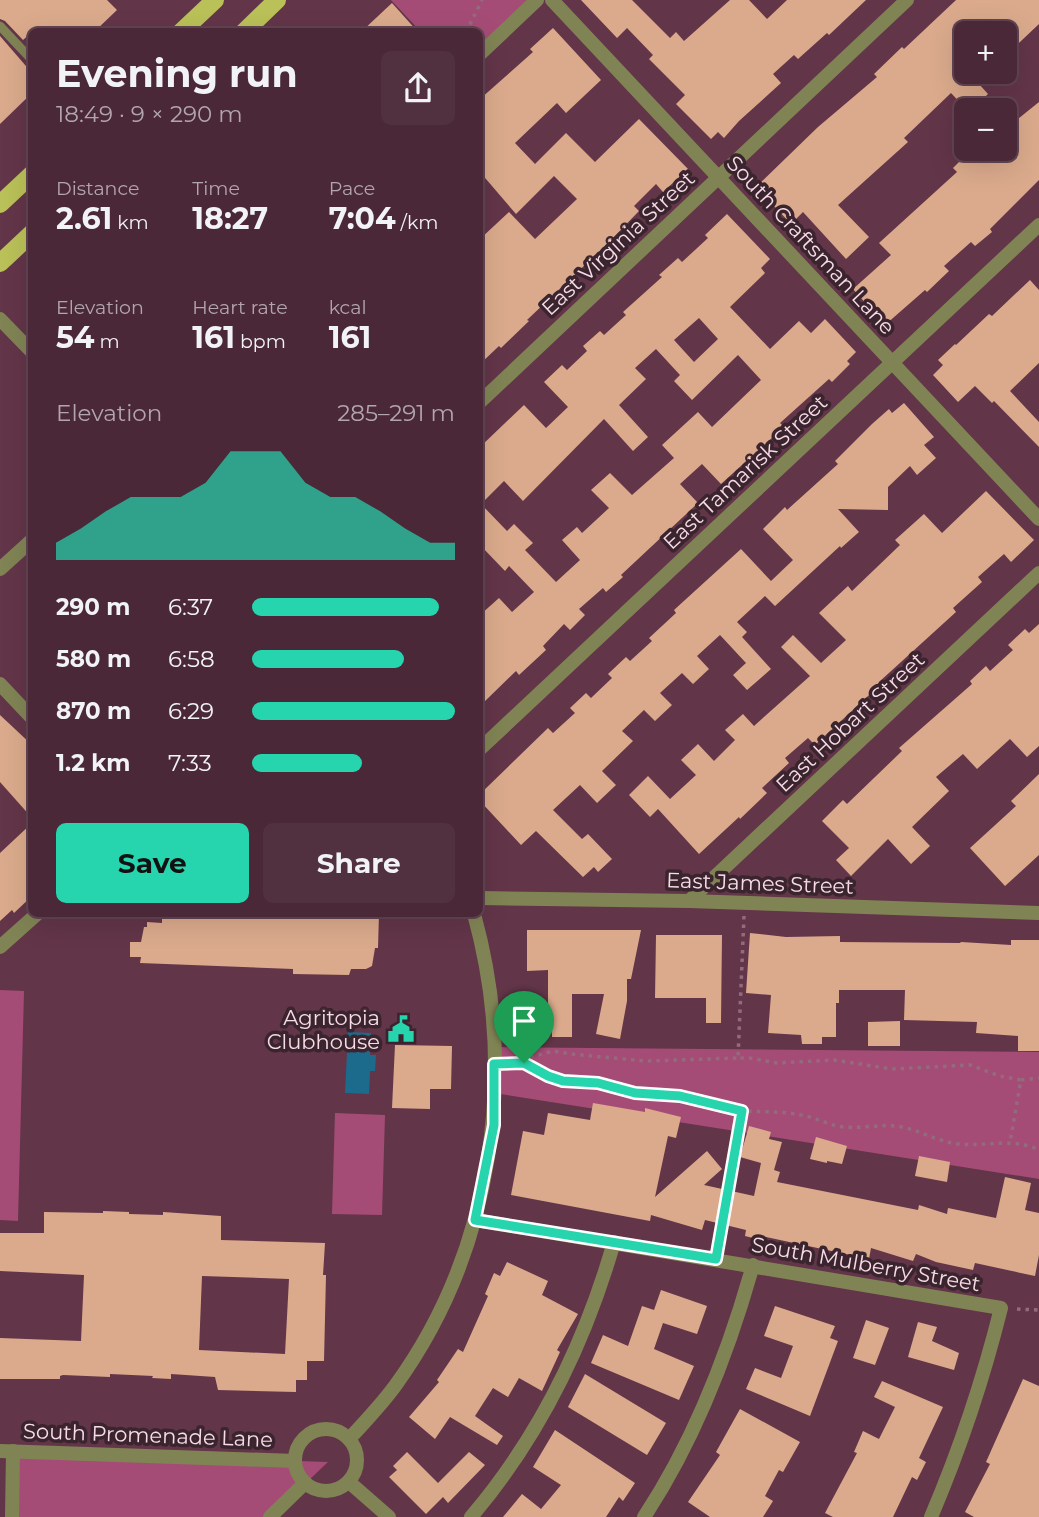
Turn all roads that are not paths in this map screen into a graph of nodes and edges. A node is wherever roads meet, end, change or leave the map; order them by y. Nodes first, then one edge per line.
1 (215, 0) edge
2 (277, 0) edge
3 (537, 0) edge
4 (552, 0) edge
5 (907, 0) edge
6 (0, 26) edge
7 (185, 28) edge
8 (248, 28) edge
9 (483, 51) edge
10 (28, 56) edge
11 (719, 177) junction
12 (28, 178) edge
13 (0, 204) edge
14 (1039, 225) edge
15 (28, 237) edge
16 (0, 263) edge
17 (0, 319) edge
18 (28, 348) edge
19 (893, 362) junction
20 (483, 399) edge
21 (1039, 519) edge
22 (28, 544) edge
23 (0, 569) edge
24 (1039, 573) edge
25 (0, 684) edge
26 (28, 714) edge
27 (483, 746) edge
28 (483, 898) edge
29 (689, 901) junction
30 (1039, 913) edge
31 (34, 917) edge
32 (475, 917) edge
33 (1, 947) edge
34 (475, 1220) junction
35 (614, 1242) junction
36 (753, 1265) junction
37 (349, 1439) junction
38 (7, 1451) edge
39 (295, 1461) junction
40 (349, 1482) junction
41 (305, 1483) junction
42 (12, 1517) edge
43 (270, 1517) edge
44 (389, 1517) edge
45 (471, 1517) edge
46 (644, 1517) edge
47 (931, 1517) edge

1 - 7 main road
2 - 8 main road
3 - 9 street
4 - 11 street, South Craftsman Lane
5 - 11 street, East Virginia Street
6 - 10 lane
11 - 19 street, South Craftsman Lane
11 - 20 street, East Virginia Street
12 - 13 main road
14 - 19 street, East Tamarisk Street
15 - 16 main road
17 - 18 street
19 - 21 street, South Craftsman Lane
19 - 27 street, East Tamarisk Street
22 - 23 street
24 - 29 street, East Hobart Street
25 - 26 street
28 - 29 street, East James Street
29 - 30 street, East James Street
31 - 33 street
32 - 34 street
34 - 35 street, South Mulberry Street
34 - 37 street
35 - 36 street, South Mulberry Street
35 - 45 street
36 - 46 street
36 - 47 street, South Mulberry Street
37 - 39 street
37 - 40 street
38 - 39 street, South Promenade Lane
38 - 42 street
39 - 41 street
40 - 41 street
40 - 44 street
41 - 43 street

